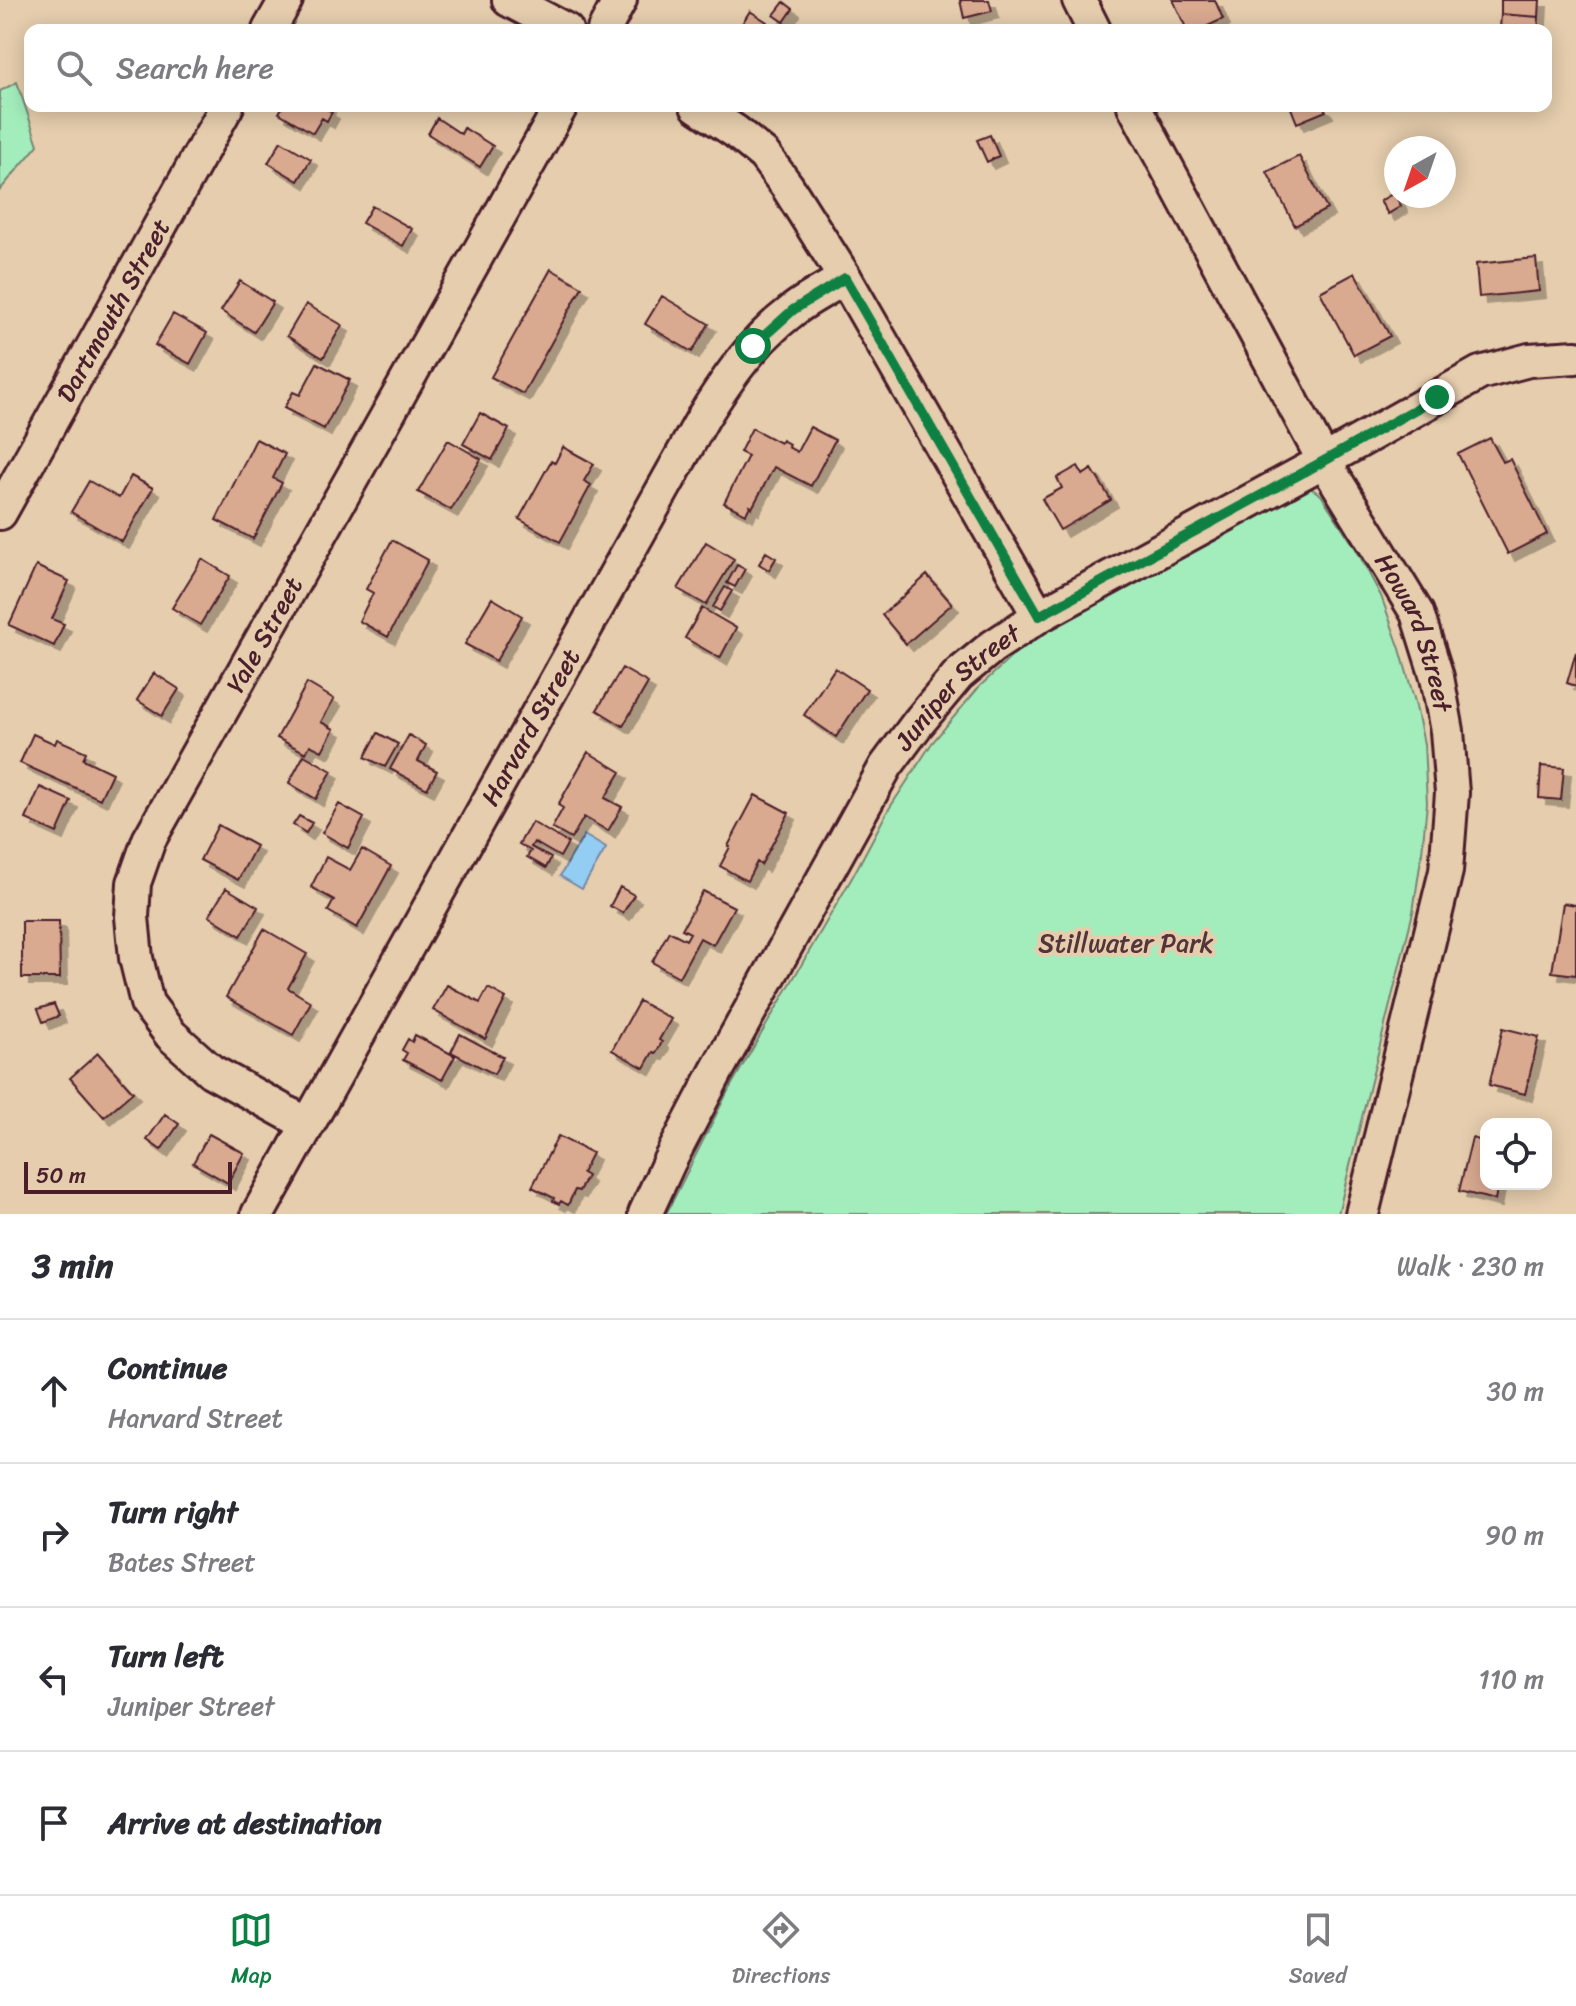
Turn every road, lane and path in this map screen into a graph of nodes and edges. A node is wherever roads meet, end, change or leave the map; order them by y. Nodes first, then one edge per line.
1 (286, 0) edge
2 (509, 0) edge
3 (620, 0) edge
4 (1079, 0) edge
5 (272, 24) edge
6 (555, 24) edge
7 (607, 24) edge
8 (1091, 24) edge
9 (224, 112) edge
10 (558, 112) edge
11 (706, 112) edge
12 (1137, 112) edge
13 (845, 278) junction
14 (1576, 357) edge
15 (1324, 461) junction
16 (0, 513) edge
17 (1039, 616) junction
18 (307, 1124) junction
19 (258, 1214) edge
20 (645, 1214) edge
21 (1362, 1214) edge

1 - 5 street
2 - 6 street
3 - 7 street
4 - 8 street
9 - 16 street, Dartmouth Street
10 - 18 street, Yale Street
11 - 13 street
12 - 15 street, Howard Street
13 - 17 street
13 - 18 street, Harvard Street
14 - 15 street, Juniper Street
15 - 17 street, Juniper Street
15 - 21 street, Howard Street
17 - 20 street, Juniper Street
18 - 19 street, Harvard Street

